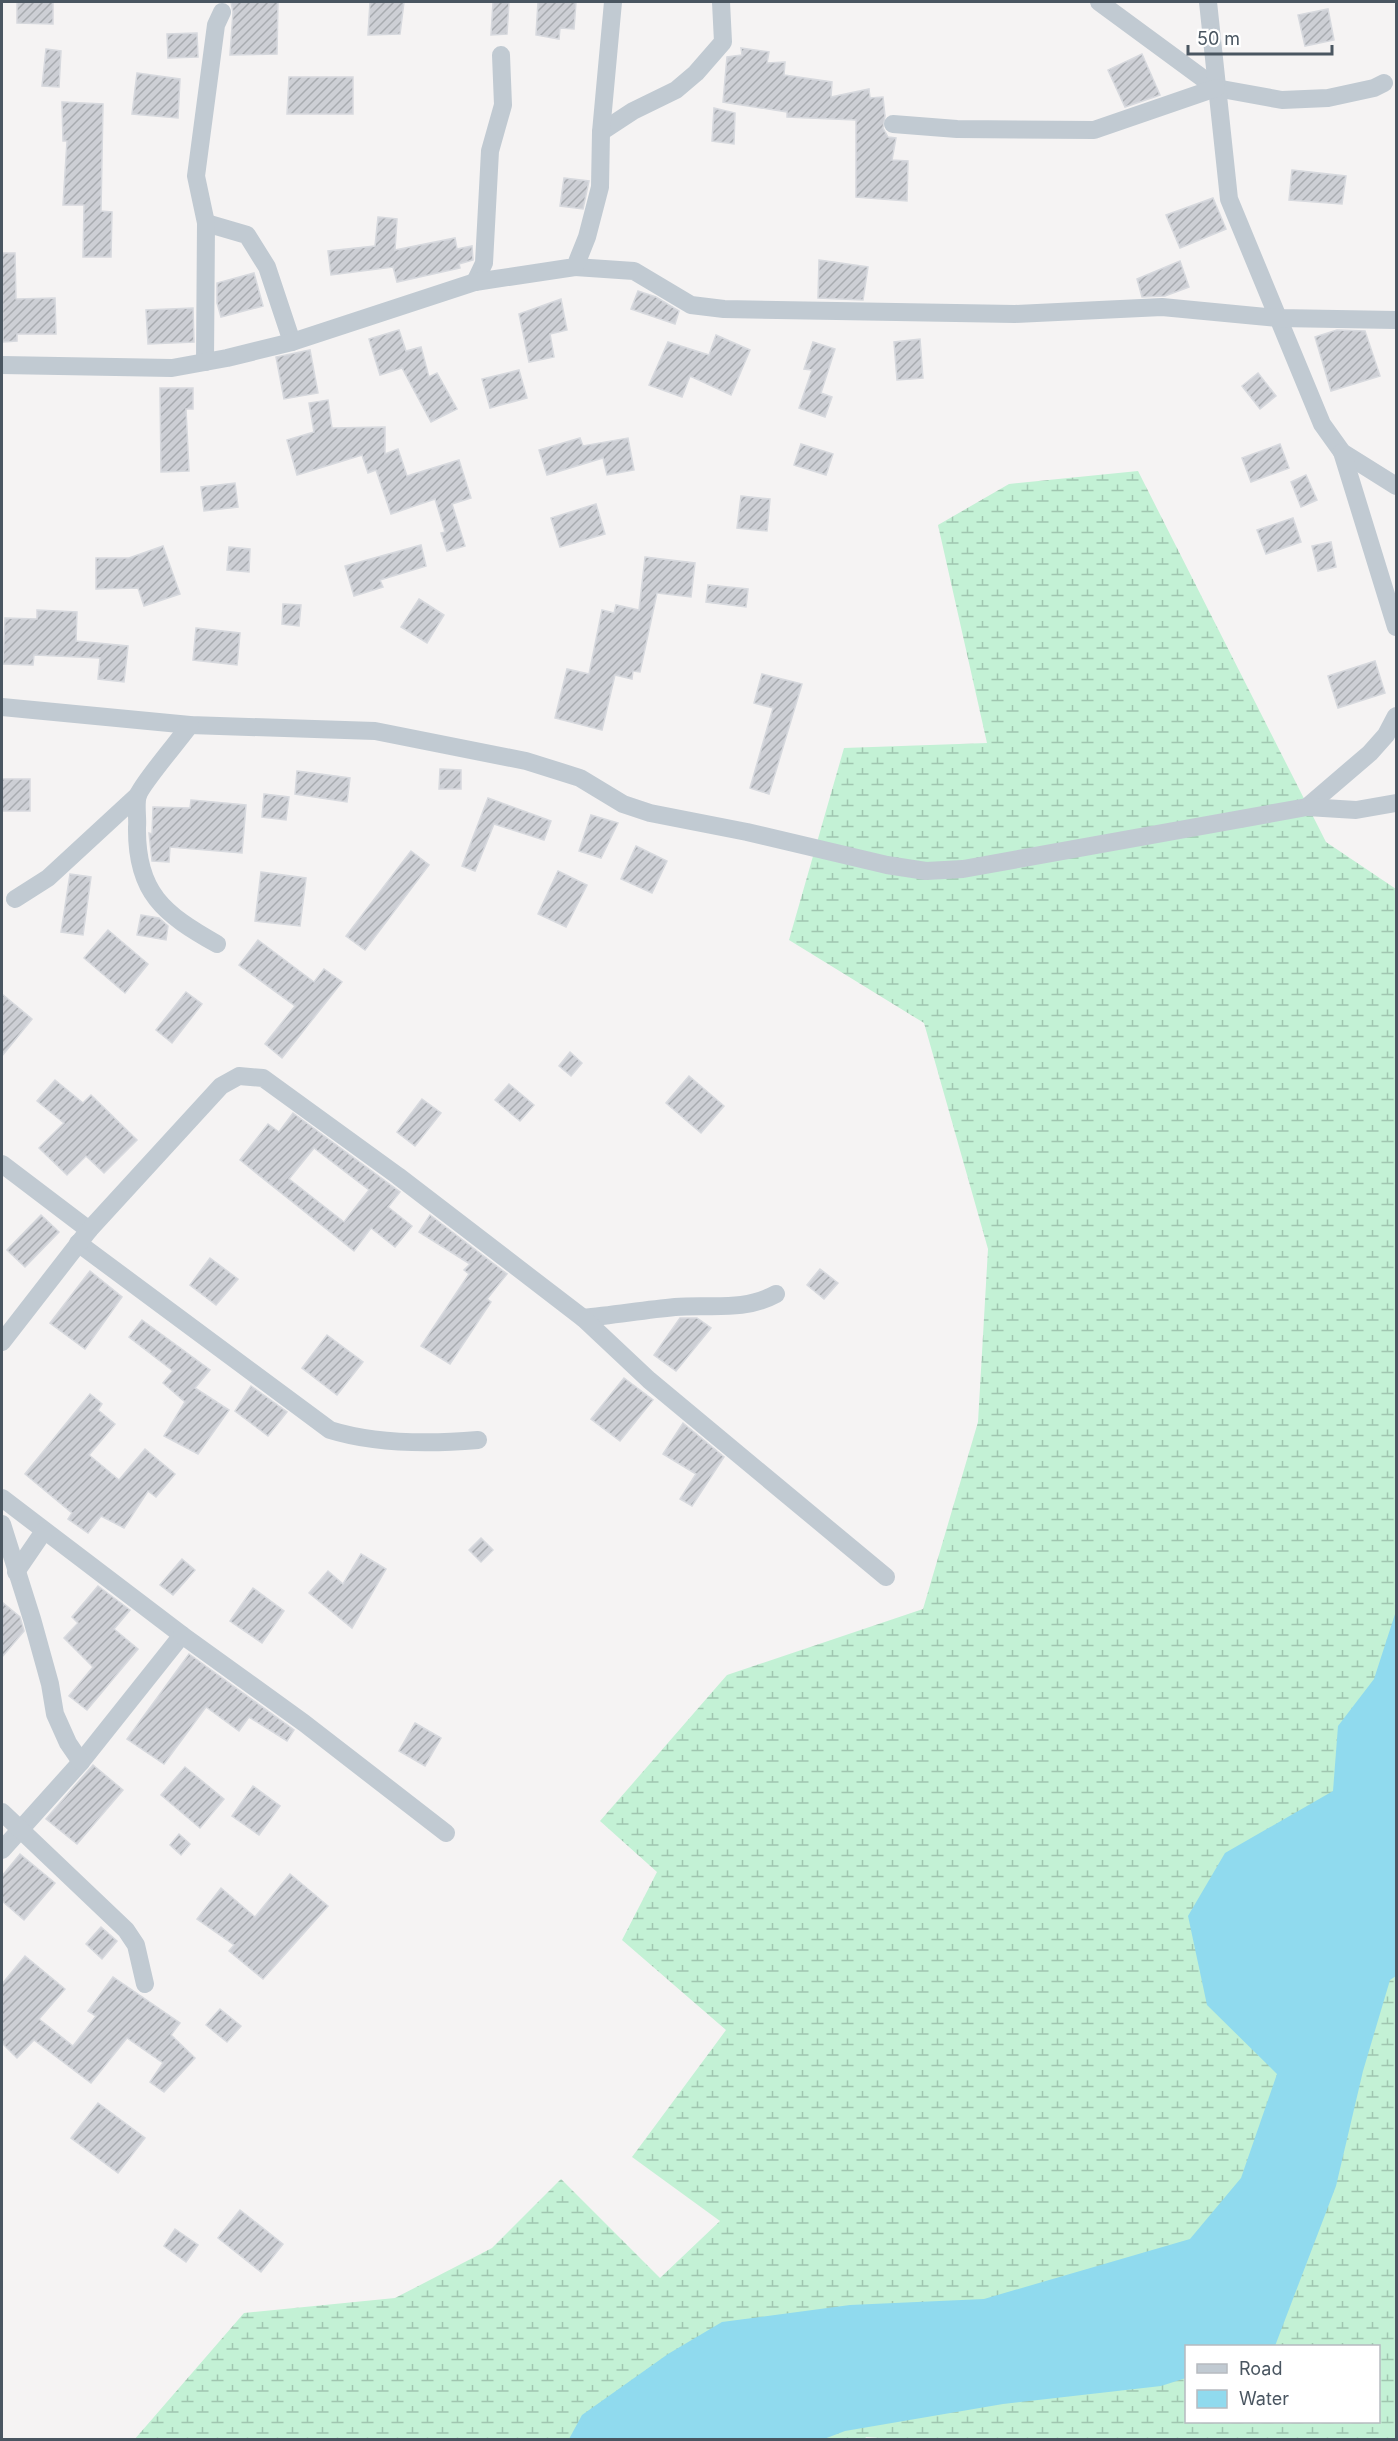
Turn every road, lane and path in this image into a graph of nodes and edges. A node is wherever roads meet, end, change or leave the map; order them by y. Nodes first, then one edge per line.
1 (613, 2) edge
2 (721, 2) edge
3 (1099, 2) edge
4 (1208, 2) edge
5 (222, 12) dead end
6 (501, 55) dead end
7 (1383, 83) dead end
8 (1216, 88) junction
9 (893, 124) dead end
10 (601, 132) junction
11 (206, 223) junction
12 (575, 267) junction
13 (475, 282) junction
14 (1278, 318) junction
15 (1396, 320) edge
16 (292, 342) junction
17 (205, 362) junction
18 (2, 365) edge
19 (1342, 452) junction
20 (1396, 486) edge
21 (1396, 627) edge
22 (2, 707) edge
23 (1396, 716) edge
24 (190, 724) junction
25 (138, 795) junction
26 (1396, 803) edge
27 (1307, 807) junction
28 (15, 899) dead end
29 (217, 944) dead end
30 (2, 1164) edge
31 (83, 1237) junction
32 (776, 1294) dead end
33 (583, 1318) junction
34 (2, 1342) edge
35 (478, 1440) dead end
36 (2, 1498) edge
37 (2, 1524) edge
38 (44, 1531) junction
39 (16, 1572) junction
40 (886, 1576) dead end
41 (182, 1635) junction
42 (81, 1762) junction
43 (2, 1812) edge
44 (20, 1828) junction
45 (446, 1833) dead end
46 (2, 1850) edge
47 (145, 1984) dead end

1 - 10 street
2 - 10 street
3 - 8 street
4 - 8 street
5 - 11 street
6 - 13 street
7 - 8 street
8 - 9 street
8 - 14 street
10 - 12 street
11 - 16 street
11 - 17 street
12 - 13 street
12 - 14 street
13 - 16 street
14 - 15 street
14 - 19 street
16 - 17 street
17 - 18 street
19 - 20 street
19 - 21 street
22 - 24 street
23 - 27 street
24 - 25 street
24 - 27 street
25 - 28 street
25 - 29 street
26 - 27 street
30 - 31 street
31 - 33 street
31 - 34 street
31 - 35 street
32 - 33 street
33 - 40 street
36 - 38 street
37 - 39 street
38 - 39 street
38 - 41 street
39 - 42 street
41 - 42 street
41 - 45 street
42 - 44 street
43 - 44 street
44 - 46 street
44 - 47 street

